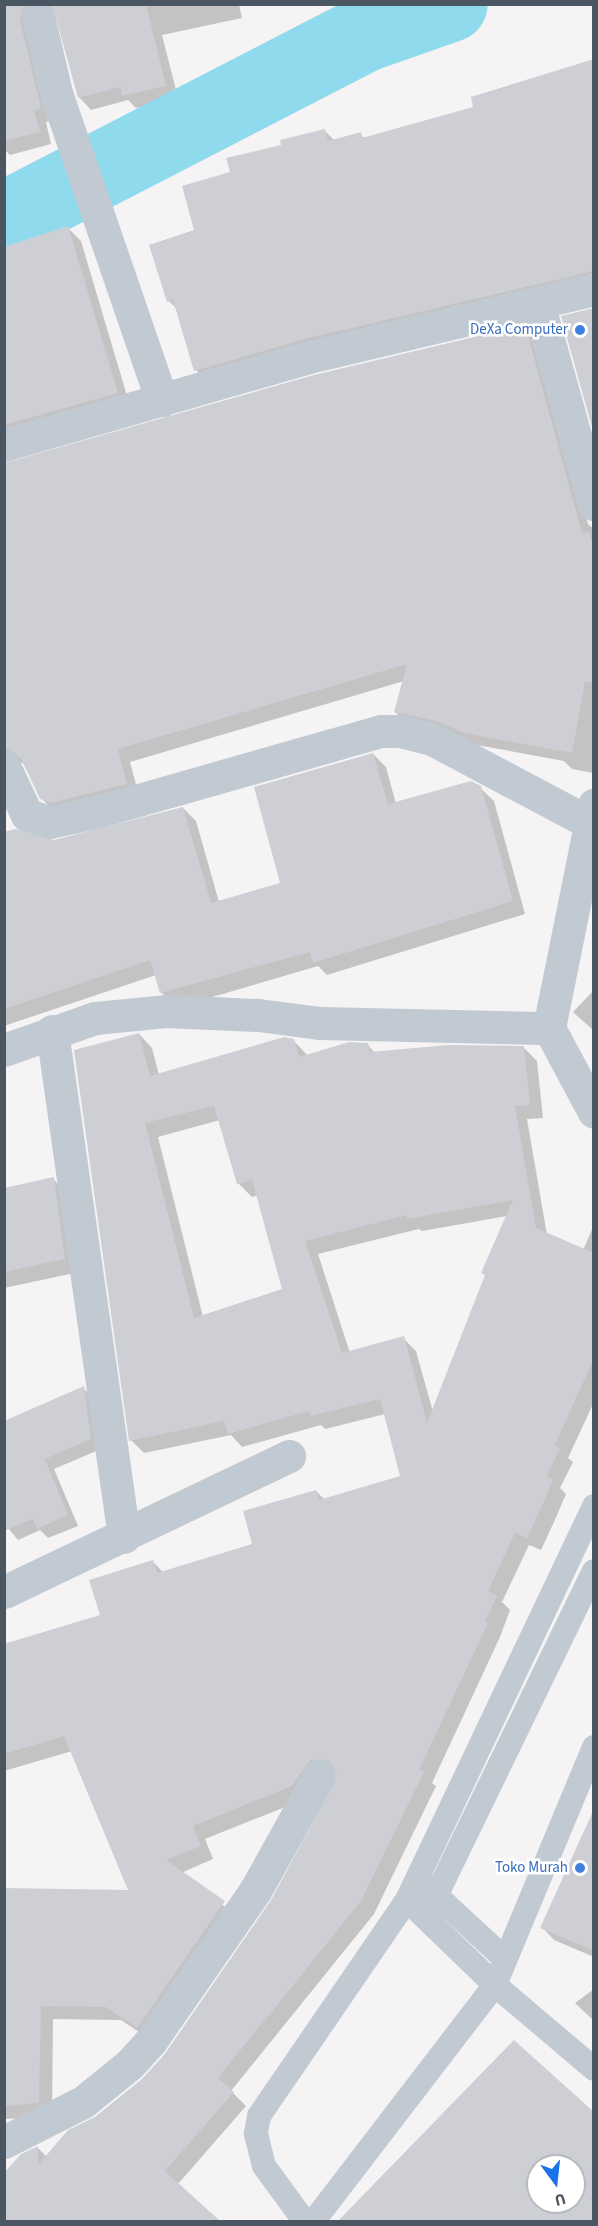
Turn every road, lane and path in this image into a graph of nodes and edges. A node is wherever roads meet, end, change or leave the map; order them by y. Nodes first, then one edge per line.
1 (38, 16) dead end
2 (594, 290) edge
3 (538, 303) junction
4 (162, 400) junction
5 (4, 445) edge
6 (594, 504) edge
7 (4, 766) edge
8 (14, 810) edge
9 (592, 814) edge
10 (549, 1029) junction
11 (52, 1031) junction
12 (4, 1050) edge
13 (594, 1112) edge
14 (289, 1456) dead end
15 (594, 1506) edge
16 (124, 1537) junction
17 (594, 1570) edge
18 (4, 1592) edge
19 (594, 1746) edge
20 (319, 1776) dead end
21 (418, 1878) junction
22 (436, 1896) junction
23 (407, 1900) junction
24 (505, 1959) junction
25 (495, 1985) junction
26 (594, 2069) edge
27 (4, 2142) edge
28 (305, 2222) edge
29 (313, 2222) edge

1 - 4 street
2 - 3 street
3 - 4 street
3 - 6 street
4 - 5 street
7 - 8 street
8 - 9 street
9 - 10 street
10 - 11 street
10 - 13 street
11 - 12 street
11 - 16 street
14 - 16 street
15 - 21 lane
16 - 18 street
17 - 22 lane
19 - 24 lane
20 - 27 street
21 - 22 lane
21 - 23 lane
22 - 24 lane
23 - 25 lane
23 - 28 lane
24 - 25 lane
25 - 26 lane
25 - 29 lane

